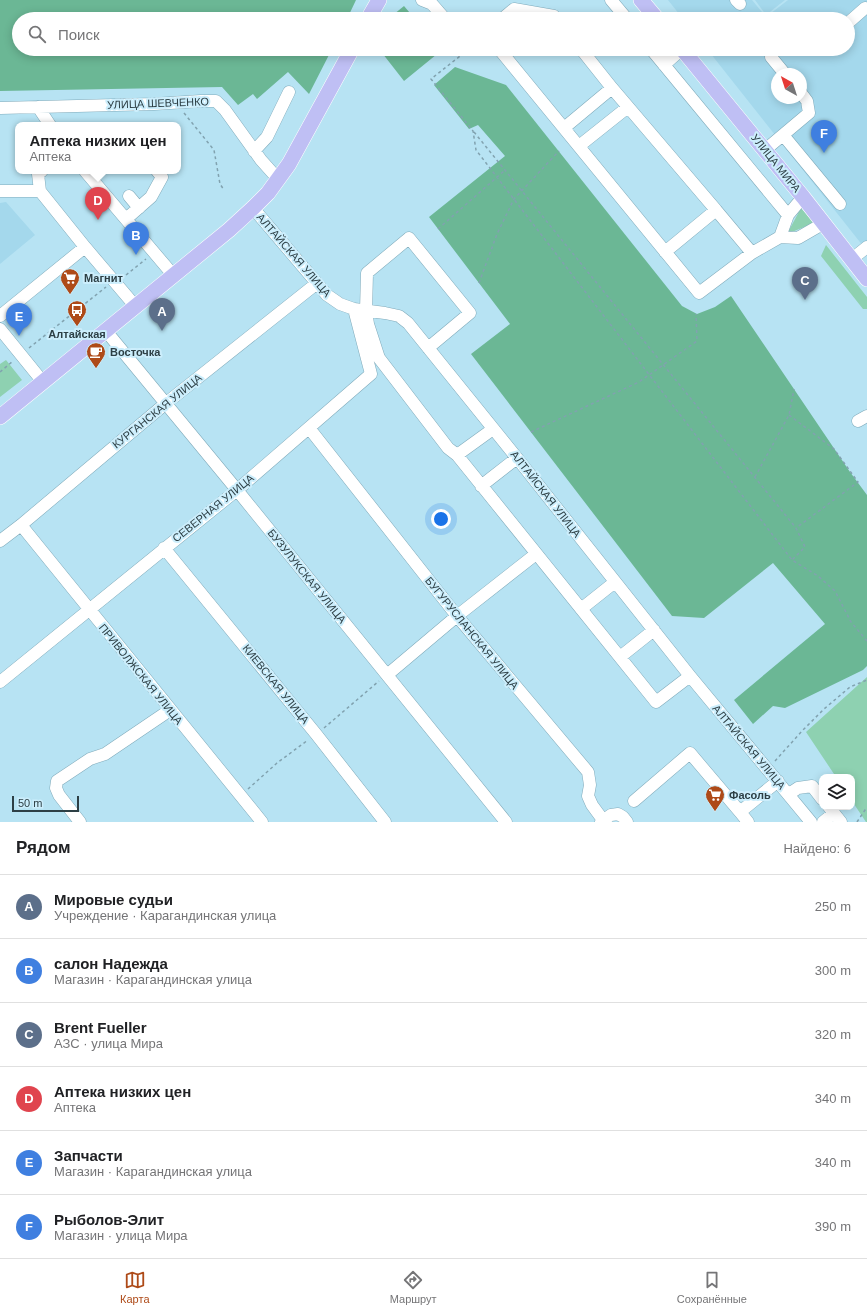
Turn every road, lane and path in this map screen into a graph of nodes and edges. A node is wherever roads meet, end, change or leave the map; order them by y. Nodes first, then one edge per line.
1 (379, 0) edge
2 (611, 0) edge
3 (641, 0) edge
4 (430, 1) edge
5 (864, 6) edge
6 (372, 12) edge
7 (439, 12) edge
8 (510, 12) edge
9 (531, 12) edge
10 (621, 12) edge
11 (651, 12) edge
12 (855, 16) edge
13 (348, 56) edge
14 (460, 56) edge
15 (504, 56) edge
16 (587, 56) edge
17 (657, 56) edge
18 (674, 56) edge
19 (688, 56) edge
20 (771, 56) dead end
21 (664, 65) junction
22 (780, 68) edge
23 (612, 88) junction
24 (289, 92) dead end
25 (807, 101) edge
26 (176, 103) junction
27 (628, 107) junction
28 (0, 108) edge
29 (38, 108) junction
30 (48, 122) edge
31 (564, 128) junction
32 (473, 131) junction
33 (784, 135) junction
34 (579, 146) junction
35 (765, 150) junction
36 (254, 151) junction
37 (558, 151) dead end
38 (505, 170) junction
39 (38, 174) edge
40 (92, 174) edge
41 (160, 174) edge
42 (278, 179) junction
43 (40, 190) junction
44 (224, 190) dead end
45 (0, 191) edge
46 (522, 191) junction
47 (129, 196) dead end
48 (803, 197) junction
49 (514, 199) junction
50 (840, 204) dead end
51 (139, 208) junction
52 (253, 208) junction
53 (716, 210) junction
54 (788, 214) junction
55 (126, 219) junction
56 (824, 223) junction
57 (438, 229) dead end
58 (780, 237) junction
59 (85, 247) junction
60 (867, 247) edge
61 (665, 252) junction
62 (752, 253) junction
63 (149, 257) dead end
64 (852, 259) junction
65 (126, 275) dead end
66 (174, 276) junction
67 (867, 279) edge
68 (479, 282) dead end
69 (109, 284) dead end
70 (316, 284) junction
71 (136, 307) junction
72 (354, 309) junction
73 (366, 311) junction
74 (696, 314) dead end
75 (0, 316) edge
76 (0, 330) edge
77 (106, 331) junction
78 (428, 348) junction
79 (26, 351) dead end
80 (16, 359) dead end
81 (663, 364) junction
82 (0, 372) edge
83 (43, 382) junction
84 (794, 389) dead end
85 (165, 404) junction
86 (789, 415) junction
87 (0, 417) edge
88 (309, 428) junction
89 (493, 429) junction
90 (530, 432) dead end
91 (457, 455) junction
92 (517, 458) junction
93 (755, 477) junction
94 (481, 486) junction
95 (236, 490) junction
96 (21, 525) junction
97 (796, 528) junction
98 (0, 542) edge
99 (164, 548) junction
100 (536, 554) junction
101 (792, 560) junction
102 (615, 582) junction
103 (581, 609) junction
104 (89, 610) junction
105 (458, 616) junction
106 (654, 630) junction
107 (867, 641) edge
108 (620, 657) junction
109 (387, 675) junction
110 (690, 676) junction
111 (867, 680) edge
112 (0, 682) edge
113 (170, 710) junction
114 (767, 768) junction
115 (778, 781) junction
116 (789, 794) junction
117 (819, 795) edge
118 (634, 801) dead end
119 (867, 807) edge
120 (740, 812) junction
121 (834, 814) edge
122 (602, 821) edge
123 (80, 822) edge
124 (262, 822) edge
125 (385, 822) edge
126 (506, 822) edge
127 (627, 822) edge
128 (748, 822) edge
129 (811, 822) edge
130 (823, 822) edge
131 (857, 822) edge

1 - 6 main road
2 - 10 street
3 - 11 main road
4 - 7 street
5 - 12 street
8 - 9 street
13 - 42 main road
14 - 32 path
15 - 31 street
16 - 23 street
17 - 21 street
18 - 21 street
19 - 35 main road, УЛИЦА МИРА
20 - 22 street
21 - 54 street
23 - 27 street
23 - 31 street
24 - 36 street
25 - 33 street
26 - 29 street, УЛИЦА ШЕВЧЕНКО
26 - 36 street, УЛИЦА ШЕВЧЕНКО
26 - 44 path
27 - 34 street
27 - 53 street
28 - 29 street, УЛИЦА ШЕВЧЕНКО
29 - 30 street
31 - 34 street
32 - 38 path
32 - 49 path
33 - 35 street
33 - 50 street
34 - 61 street
35 - 48 main road, УЛИЦА МИРА
36 - 42 street, УЛИЦА ШЕВЧЕНКО
37 - 46 path
38 - 46 path
38 - 57 path
39 - 43 street
40 - 55 street
41 - 51 street
42 - 52 main road
43 - 45 street
43 - 59 street
46 - 49 path
46 - 81 path
47 - 51 street
48 - 54 street
48 - 56 main road, УЛИЦА МИРА
49 - 68 path
49 - 101 path
51 - 55 street
52 - 66 main road
52 - 70 street, АЛТАЙСКАЯ УЛИЦА
53 - 61 street
53 - 62 street
54 - 58 street
55 - 66 street
56 - 58 street
56 - 64 main road, УЛИЦА МИРА
58 - 62 street
59 - 71 street
59 - 75 street
60 - 64 street
61 - 62 street
63 - 65 path
64 - 67 main road, УЛИЦА МИРА
66 - 71 main road
69 - 79 path
70 - 72 street, АЛТАЙСКАЯ УЛИЦА
70 - 85 street, КУРГАНСКАЯ УЛИЦА
71 - 77 main road
72 - 73 street, АЛТАЙСКАЯ УЛИЦА
72 - 88 street, СЕВЕРНАЯ УЛИЦА
73 - 78 street, АЛТАЙСКАЯ УЛИЦА
73 - 78 street
73 - 91 street
74 - 81 path
76 - 83 street
77 - 83 main road
77 - 85 street, БУЗУЛУКСКАЯ УЛИЦА
78 - 89 street, АЛТАЙСКАЯ УЛИЦА
80 - 82 path
81 - 90 path
81 - 93 path
83 - 87 main road
84 - 86 path
85 - 95 street, БУЗУЛУКСКАЯ УЛИЦА
85 - 96 street, КУРГАНСКАЯ УЛИЦА
86 - 93 path
86 - 97 path
88 - 95 street, СЕВЕРНАЯ УЛИЦА
88 - 105 street, БУГУРУСЛАНСКАЯ УЛИЦА
89 - 91 street
89 - 92 street, АЛТАЙСКАЯ УЛИЦА
91 - 94 street
92 - 94 street
92 - 102 street, АЛТАЙСКАЯ УЛИЦА
93 - 97 path
94 - 100 street
95 - 99 street, СЕВЕРНАЯ УЛИЦА
95 - 109 street, БУЗУЛУКСКАЯ УЛИЦА
96 - 98 street, КУРГАНСКАЯ УЛИЦА
96 - 104 street, ПРИВОЛЖСКАЯ УЛИЦА
97 - 101 path
99 - 104 street, СЕВЕРНАЯ УЛИЦА
99 - 125 street, КИЕВСКАЯ УЛИЦА
100 - 103 street
100 - 105 street
101 - 107 path
102 - 103 street
102 - 106 street, АЛТАЙСКАЯ УЛИЦА
103 - 108 street
104 - 112 street, СЕВЕРНАЯ УЛИЦА
104 - 113 street, ПРИВОЛЖСКАЯ УЛИЦА
105 - 109 street
105 - 122 street, БУГУРУСЛАНСКАЯ УЛИЦА
106 - 108 street
106 - 110 street, АЛТАЙСКАЯ УЛИЦА
108 - 110 street
109 - 126 street, БУЗУЛУКСКАЯ УЛИЦА
110 - 114 street, АЛТАЙСКАЯ УЛИЦА
111 - 114 path
113 - 123 street
113 - 124 street, ПРИВОЛЖСКАЯ УЛИЦА
114 - 115 street, АЛТАЙСКАЯ УЛИЦА
115 - 116 street, АЛТАЙСКАЯ УЛИЦА
115 - 120 street
116 - 117 street
116 - 129 street, АЛТАЙСКАЯ УЛИЦА
118 - 120 street
119 - 131 path
120 - 128 street
121 - 130 street
122 - 127 street, БУГУРУСЛАНСКАЯ УЛИЦА

